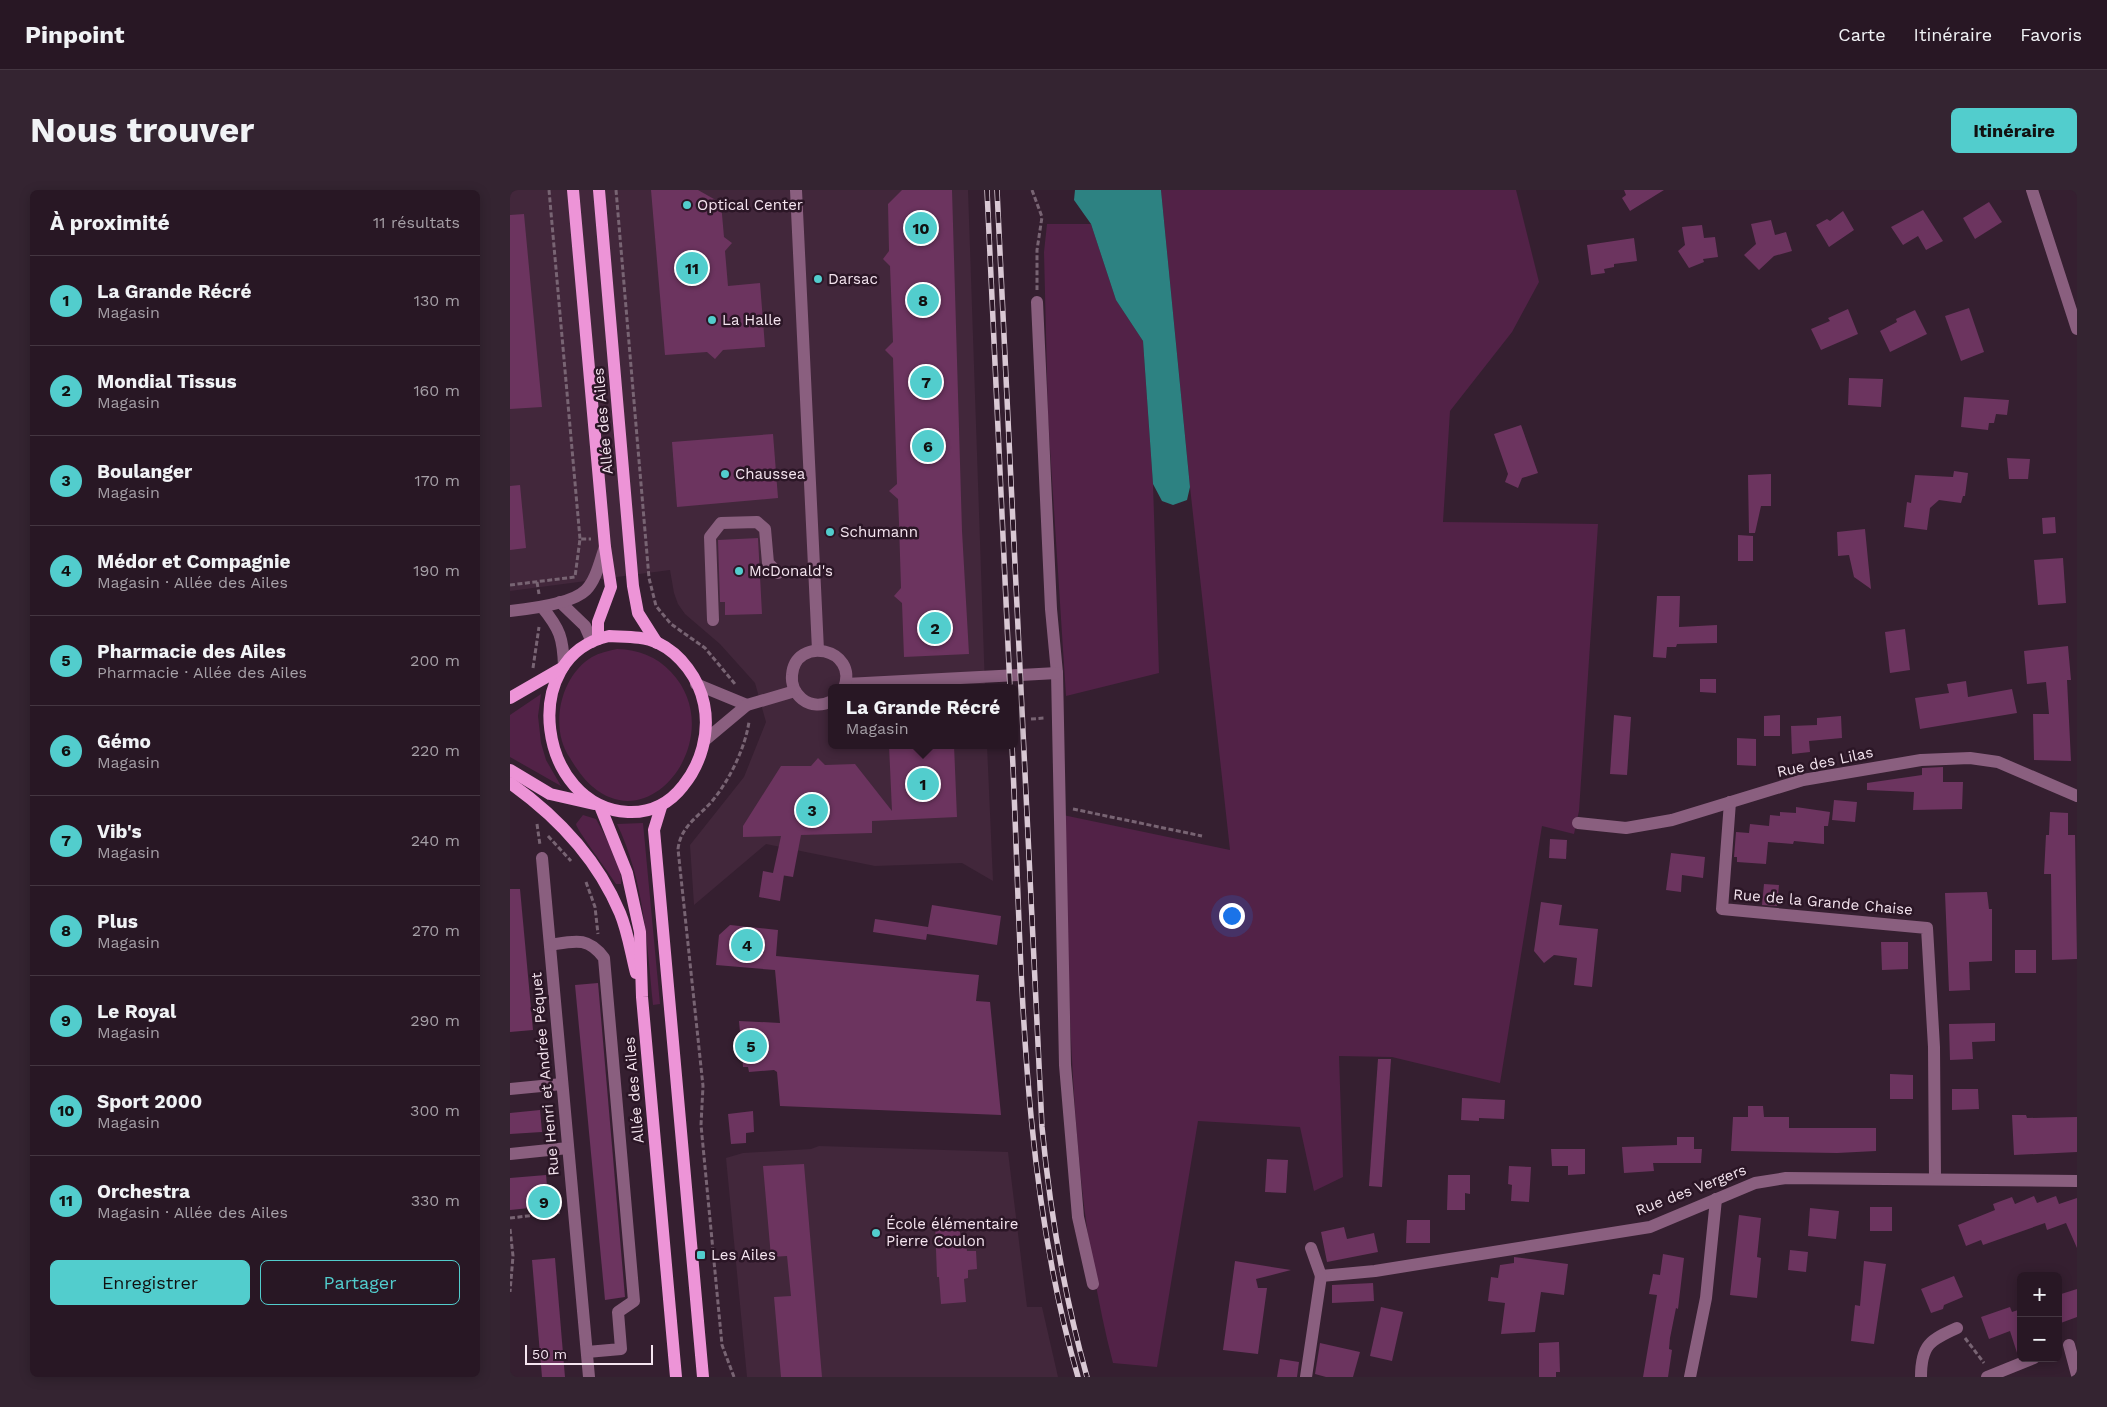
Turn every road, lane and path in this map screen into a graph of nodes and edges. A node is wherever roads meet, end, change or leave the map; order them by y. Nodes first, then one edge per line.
1 (549, 190) edge
2 (573, 190) edge
3 (599, 190) edge
4 (616, 190) edge
5 (796, 190) edge
6 (1032, 190) edge
7 (2032, 190) edge
8 (1037, 302) joint
9 (2077, 329) edge
10 (646, 535) dead end
11 (580, 539) dead end
12 (605, 547) junction
13 (778, 573) dead end
14 (510, 585) edge
15 (560, 602) junction
16 (542, 608) junction
17 (510, 611) edge
18 (713, 620) dead end
19 (595, 640) junction
20 (657, 643) junction
21 (818, 650) junction
22 (563, 667) junction
23 (1057, 673) junction
24 (532, 674) dead end
25 (696, 684) junction
26 (845, 684) edge
27 (878, 684) edge
28 (795, 692) junction
29 (510, 698) edge
30 (828, 702) edge
31 (747, 705) junction
32 (704, 741) junction
33 (510, 770) edge
34 (510, 783) edge
35 (2077, 796) edge
36 (1730, 802) junction
37 (599, 805) junction
38 (1060, 806) junction
39 (660, 807) junction
40 (537, 823) dead end
41 (1578, 823) dead end
42 (1202, 836) dead end
43 (542, 858) dead end
44 (572, 863) dead end
45 (584, 876) dead end
46 (600, 937) dead end
47 (550, 944) junction
48 (642, 997) junction
49 (695, 1022) dead end
50 (562, 1084) junction
51 (510, 1088) edge
52 (568, 1148) junction
53 (510, 1154) edge
54 (1935, 1179) junction
55 (2077, 1181) edge
56 (1716, 1199) junction
57 (574, 1211) junction
58 (510, 1218) edge
59 (510, 1228) edge
60 (1311, 1248) dead end
61 (512, 1257) edge
62 (1321, 1276) junction
63 (1093, 1284) dead end
64 (510, 1292) edge
65 (1957, 1328) joint
66 (2068, 1345) edge
67 (587, 1352) junction
68 (2024, 1362) edge
69 (2077, 1375) edge
70 (1990, 1376) edge
71 (589, 1377) edge
72 (676, 1377) edge
73 (703, 1377) edge
74 (734, 1377) edge
75 (1306, 1377) edge
76 (1690, 1377) edge
77 (1921, 1377) edge

1 - 11 path
2 - 12 main road, Allée des Ailes
3 - 20 main road, Allée des Ailes
4 - 10 path
5 - 21 street
6 - 8 path
7 - 9 street
8 - 23 street
12 - 15 street
12 - 19 main road, Allée des Ailes
13 - 18 street
14 - 16 path
15 - 16 street
15 - 19 street
16 - 17 street
16 - 22 street
16 - 24 path
19 - 20 main road
19 - 22 main road
20 - 25 main road
21 - 26 street
21 - 28 street
22 - 29 main road
22 - 37 main road
23 - 27 street
23 - 38 street
25 - 31 street
25 - 32 main road
28 - 30 street
28 - 31 street
31 - 32 street
32 - 39 main road
33 - 37 main road
34 - 48 main road
35 - 36 street, Rue des Lilas
36 - 41 street, Rue des Lilas
36 - 54 street, Rue de la Grande Chaise
37 - 39 main road
37 - 48 main road, Allée des Ailes
38 - 42 path
38 - 63 street
39 - 73 main road
40 - 44 path
43 - 47 street, Rue Henri et Andrée Péquet
45 - 46 path
47 - 50 street, Rue Henri et Andrée Péquet
47 - 67 street
48 - 72 main road, Allée des Ailes
49 - 74 path
50 - 51 street
50 - 52 street, Rue Henri et Andrée Péquet
52 - 53 street
52 - 57 street, Rue Henri et Andrée Péquet
54 - 55 street, Rue des Vergers
54 - 56 street, Rue des Vergers
56 - 62 street, Rue des Vergers
56 - 76 street
57 - 58 path
57 - 67 street, Rue Henri et Andrée Péquet
59 - 61 path
60 - 62 street
61 - 64 path
62 - 75 street
65 - 70 path
65 - 77 street
66 - 69 street
67 - 71 street, Rue Henri et Andrée Péquet
68 - 70 street

